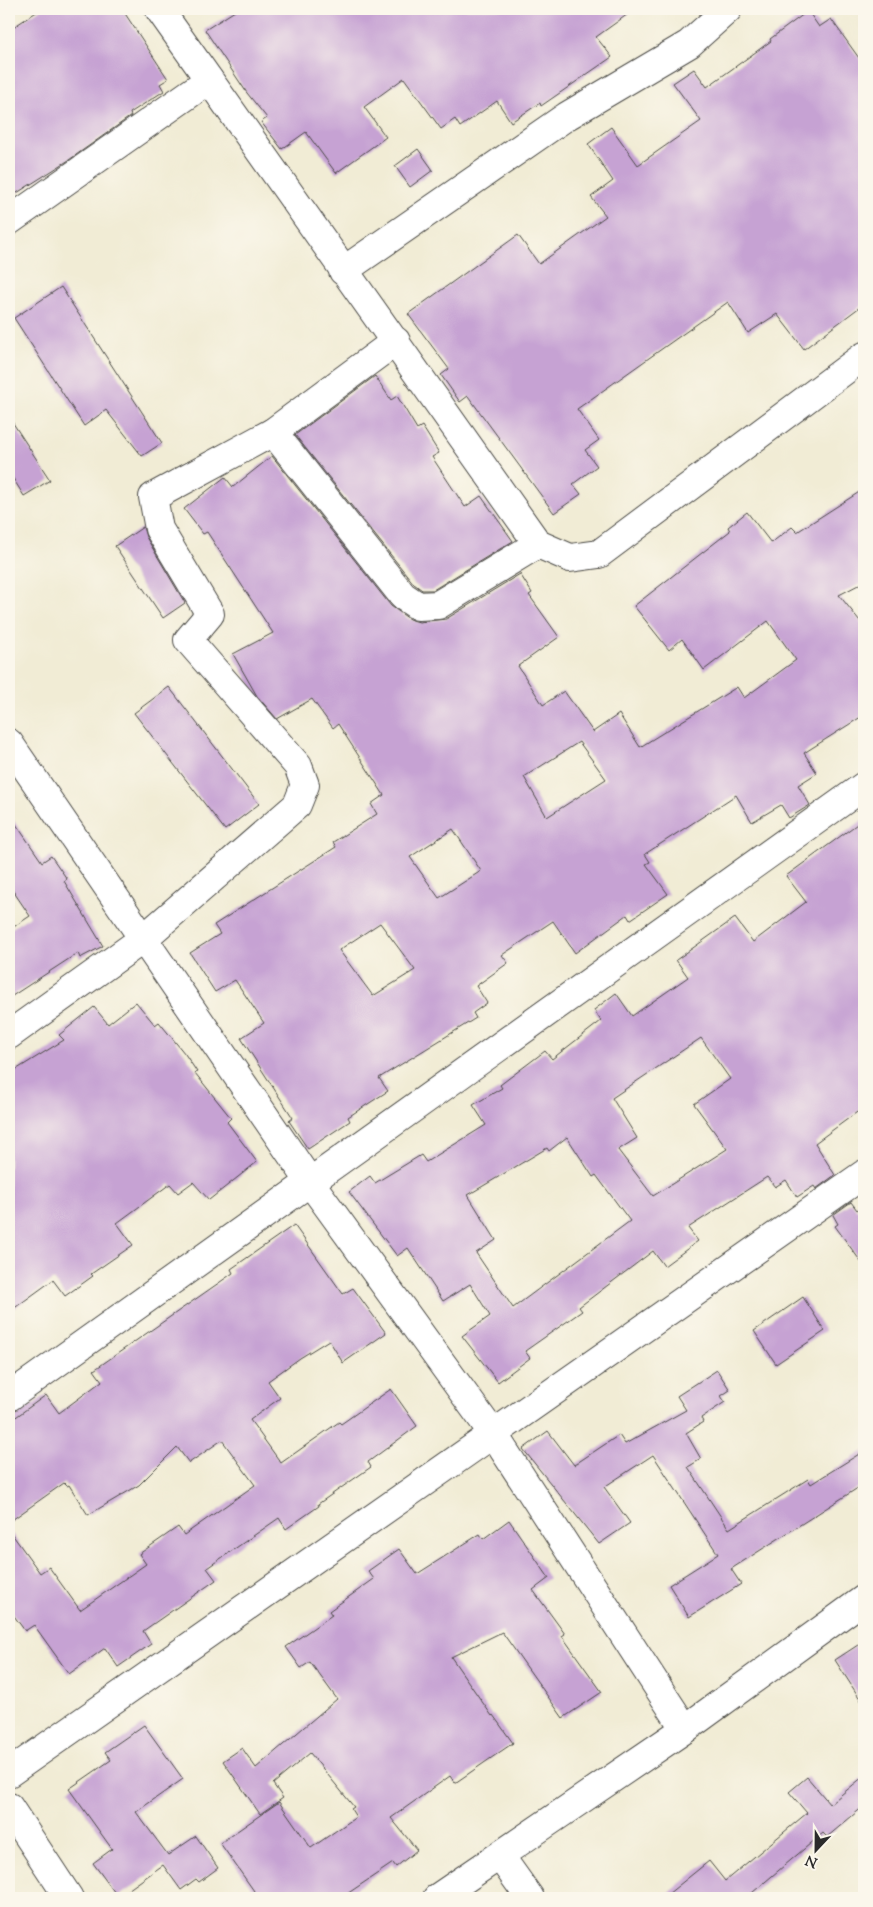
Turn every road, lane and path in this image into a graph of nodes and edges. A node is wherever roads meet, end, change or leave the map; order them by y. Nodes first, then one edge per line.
1 (158, 9) edge
2 (705, 9) edge
3 (728, 9) edge
4 (209, 80) junction
5 (9, 221) edge
6 (343, 271) junction
7 (396, 341) junction
8 (864, 356) edge
9 (273, 432) junction
10 (538, 544) junction
11 (9, 743) edge
12 (864, 786) edge
13 (143, 939) junction
14 (9, 1035) edge
15 (864, 1174) edge
16 (310, 1182) junction
17 (9, 1396) edge
18 (494, 1435) junction
19 (864, 1599) edge
20 (685, 1729) junction
21 (9, 1773) edge
22 (9, 1807) edge
23 (500, 1856) junction
24 (69, 1898) edge
25 (437, 1898) edge
26 (530, 1898) edge

1 - 4 street
2 - 6 street
3 - 6 street
4 - 5 street
4 - 6 street
6 - 7 street
7 - 9 street
7 - 10 street
8 - 10 street
9 - 10 street
9 - 13 street
11 - 13 street
12 - 16 street
13 - 14 street
13 - 16 street
15 - 18 street
16 - 17 street
16 - 18 street
18 - 20 street
18 - 21 street
19 - 20 street
20 - 23 street
22 - 24 street
23 - 25 street
23 - 26 street

